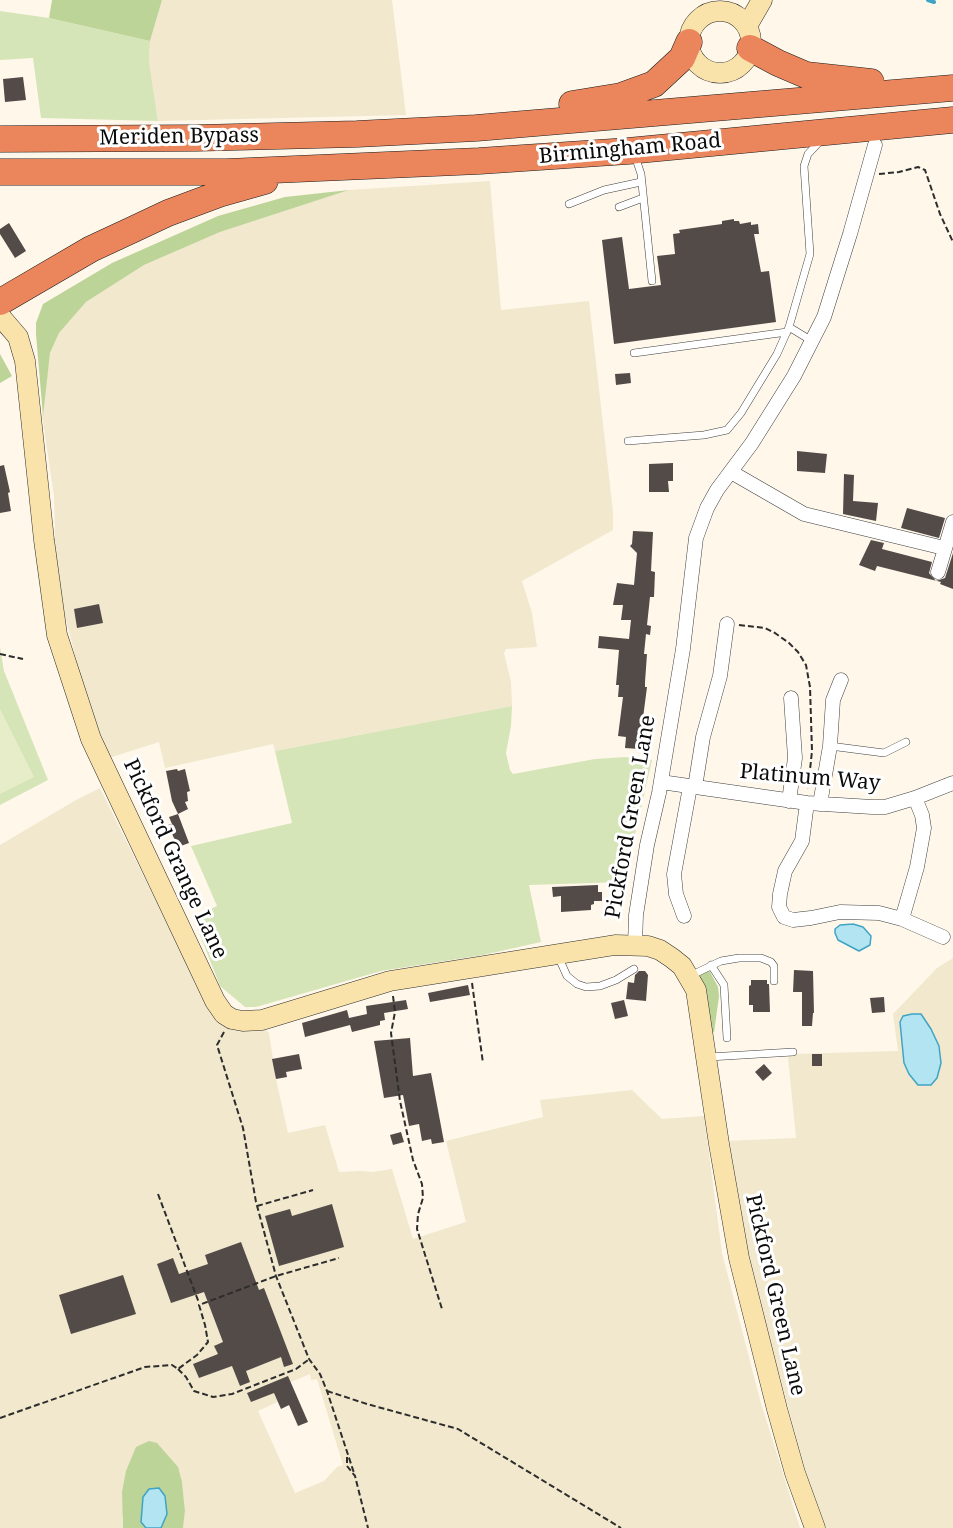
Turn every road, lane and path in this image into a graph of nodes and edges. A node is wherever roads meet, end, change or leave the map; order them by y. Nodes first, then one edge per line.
1 (743, 0) edge
2 (762, 0) edge
3 (721, 11) junction
4 (749, 37) junction
5 (689, 42) junction
6 (945, 88) edge
7 (953, 120) edge
8 (388, 132) junction
9 (829, 132) junction
10 (357, 134) joint
11 (0, 139) edge
12 (875, 145) dead end
13 (628, 151) junction
14 (306, 170) junction
15 (0, 172) edge
16 (873, 173) junction
17 (641, 182) junction
18 (644, 198) junction
19 (569, 204) dead end
20 (619, 207) dead end
21 (953, 242) edge
22 (652, 281) dead end
23 (0, 302) edge
24 (0, 316) edge
25 (788, 330) junction
26 (812, 341) junction
27 (634, 353) dead end
28 (628, 441) dead end
29 (731, 472) junction
30 (952, 522) edge
31 (944, 548) junction
32 (938, 572) dead end
33 (727, 624) joint
34 (0, 654) edge
35 (23, 659) dead end
36 (841, 680) dead end
37 (791, 698) dead end
38 (906, 742) dead end
39 (830, 746) junction
40 (661, 782) junction
41 (953, 783) edge
42 (693, 787) junction
43 (915, 798) junction
44 (789, 801) junction
45 (813, 804) junction
46 (684, 916) dead end
47 (902, 919) junction
48 (943, 937) dead end
49 (635, 945) junction
50 (557, 954) junction
51 (711, 965) junction
52 (634, 969) dead end
53 (689, 976) junction
54 (470, 977) dead end
55 (774, 981) dead end
56 (392, 992) dead end
57 (232, 1019) junction
58 (727, 1038) dead end
59 (793, 1052) dead end
60 (707, 1057) junction
61 (483, 1063) dead end
62 (313, 1190) dead end
63 (158, 1194) dead end
64 (257, 1206) junction
65 (339, 1258) dead end
66 (276, 1276) junction
67 (199, 1305) junction
68 (442, 1309) dead end
69 (309, 1359) junction
70 (178, 1369) junction
71 (327, 1391) junction
72 (0, 1418) edge
73 (368, 1528) edge
74 (621, 1528) edge
75 (815, 1528) edge

1 - 3 street
2 - 4 street
3 - 4 street
3 - 5 street
4 - 5 street
4 - 6 highway
5 - 8 highway
6 - 8 highway, Birmingham Road
7 - 9 highway, Birmingham Road
8 - 10 highway, Birmingham Road
9 - 13 highway, Birmingham Road
9 - 25 lane
10 - 11 highway, Meriden Bypass
12 - 16 street, Pickford Green Lane
13 - 14 highway, Birmingham Road
13 - 17 lane
14 - 15 highway, Meriden Bypass
14 - 23 highway
16 - 21 path
16 - 26 street, Pickford Green Lane
17 - 18 lane
17 - 19 lane
18 - 20 lane
18 - 22 lane
24 - 57 street, Pickford Grange Lane
25 - 26 lane
25 - 27 lane
25 - 28 lane
26 - 29 street, Pickford Green Lane
29 - 31 street
29 - 40 street, Pickford Green Lane
30 - 31 street
31 - 32 street
33 - 42 street
33 - 45 path
34 - 35 path
36 - 39 street
37 - 44 street
38 - 39 lane
39 - 45 street
40 - 42 street, Platinum Way
40 - 49 street, Pickford Green Lane
41 - 43 street, Platinum Way
42 - 44 street, Platinum Way
42 - 46 street
43 - 45 street, Platinum Way
43 - 47 street
44 - 45 street, Platinum Way
45 - 47 street
47 - 48 street
49 - 50 street
49 - 53 street, Pickford Green Lane
50 - 52 lane
50 - 57 street
51 - 53 lane
51 - 55 lane
51 - 58 lane
53 - 60 street, Pickford Green Lane
54 - 61 path
56 - 68 path
57 - 64 path
59 - 60 lane
60 - 75 street, Pickford Green Lane
62 - 64 path
63 - 67 path
64 - 66 path
65 - 66 path
66 - 67 path
66 - 69 path
67 - 70 path
69 - 70 path
69 - 71 path
70 - 72 path
71 - 73 path
71 - 74 path

